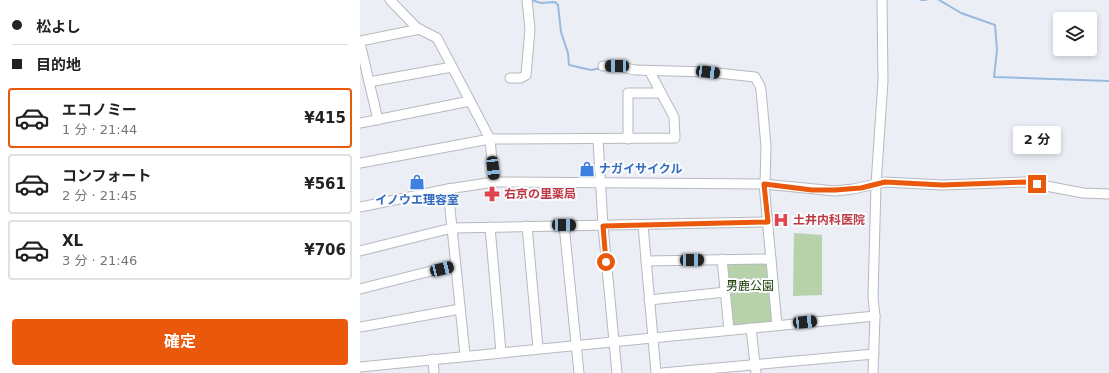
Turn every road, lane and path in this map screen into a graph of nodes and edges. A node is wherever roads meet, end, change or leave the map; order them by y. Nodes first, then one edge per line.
1 (390, 0) edge
2 (526, 0) edge
3 (882, 0) edge
4 (420, 30) junction
5 (360, 42) edge
6 (603, 66) dead end
7 (452, 67) junction
8 (651, 74) dead end
9 (510, 78) dead end
10 (369, 82) junction
11 (661, 93) junction
12 (470, 101) junction
13 (378, 120) junction
14 (360, 123) edge
15 (490, 139) junction
16 (628, 139) junction
17 (598, 140) junction
18 (360, 163) edge
19 (494, 182) junction
20 (599, 182) junction
21 (765, 184) junction
22 (876, 184) junction
23 (448, 189) junction
24 (1109, 194) edge
25 (360, 207) edge
26 (768, 222) junction
27 (564, 225) junction
28 (643, 225) junction
29 (527, 226) junction
30 (603, 226) junction
31 (490, 227) junction
32 (452, 228) junction
33 (360, 251) edge
34 (722, 259) junction
35 (771, 259) junction
36 (646, 261) junction
37 (455, 265) junction
38 (360, 289) edge
39 (726, 292) junction
40 (649, 300) junction
41 (460, 310) junction
42 (875, 316) junction
43 (777, 325) junction
44 (360, 327) edge
45 (751, 328) junction
46 (729, 330) junction
47 (653, 337) junction
48 (614, 341) junction
49 (576, 345) junction
50 (538, 348) junction
51 (501, 352) junction
52 (874, 354) junction
53 (465, 355) junction
54 (433, 359) junction
55 (360, 367) edge
56 (756, 369) edge
57 (434, 373) edge
58 (579, 373) edge
59 (617, 373) edge
60 (656, 373) edge
61 (662, 373) edge
62 (873, 373) edge

1 - 4 street
2 - 9 street
3 - 22 street
4 - 5 street
4 - 7 street
5 - 10 street
6 - 21 street
7 - 10 street
7 - 12 street
8 - 11 street
10 - 13 street
11 - 16 street
11 - 16 street
12 - 13 street
12 - 15 street
13 - 14 street
15 - 17 street
15 - 18 street
15 - 19 street
16 - 17 street
17 - 20 street
19 - 20 street
19 - 23 street
20 - 21 street
20 - 30 street
21 - 22 street
21 - 26 street
22 - 24 street
22 - 42 street
23 - 25 street
23 - 32 street
26 - 28 street
26 - 35 street
27 - 29 street
27 - 30 street
27 - 49 street
28 - 30 street
28 - 36 street
29 - 31 street
29 - 50 street
30 - 48 street
31 - 32 street
31 - 51 street
32 - 33 street
32 - 37 street
34 - 35 street
34 - 36 street
34 - 39 street
35 - 43 street
36 - 40 street
37 - 38 street
37 - 41 street
39 - 40 street
39 - 46 street
40 - 47 street
41 - 44 street
41 - 53 street
42 - 43 street
42 - 52 street
43 - 45 street
45 - 46 street
45 - 56 street
46 - 47 street
47 - 48 street
47 - 60 street
48 - 49 street
48 - 59 street
49 - 50 street
49 - 58 street
50 - 51 street
51 - 53 street
52 - 56 street
52 - 62 street
53 - 54 street
54 - 55 street
54 - 57 street
56 - 61 street

